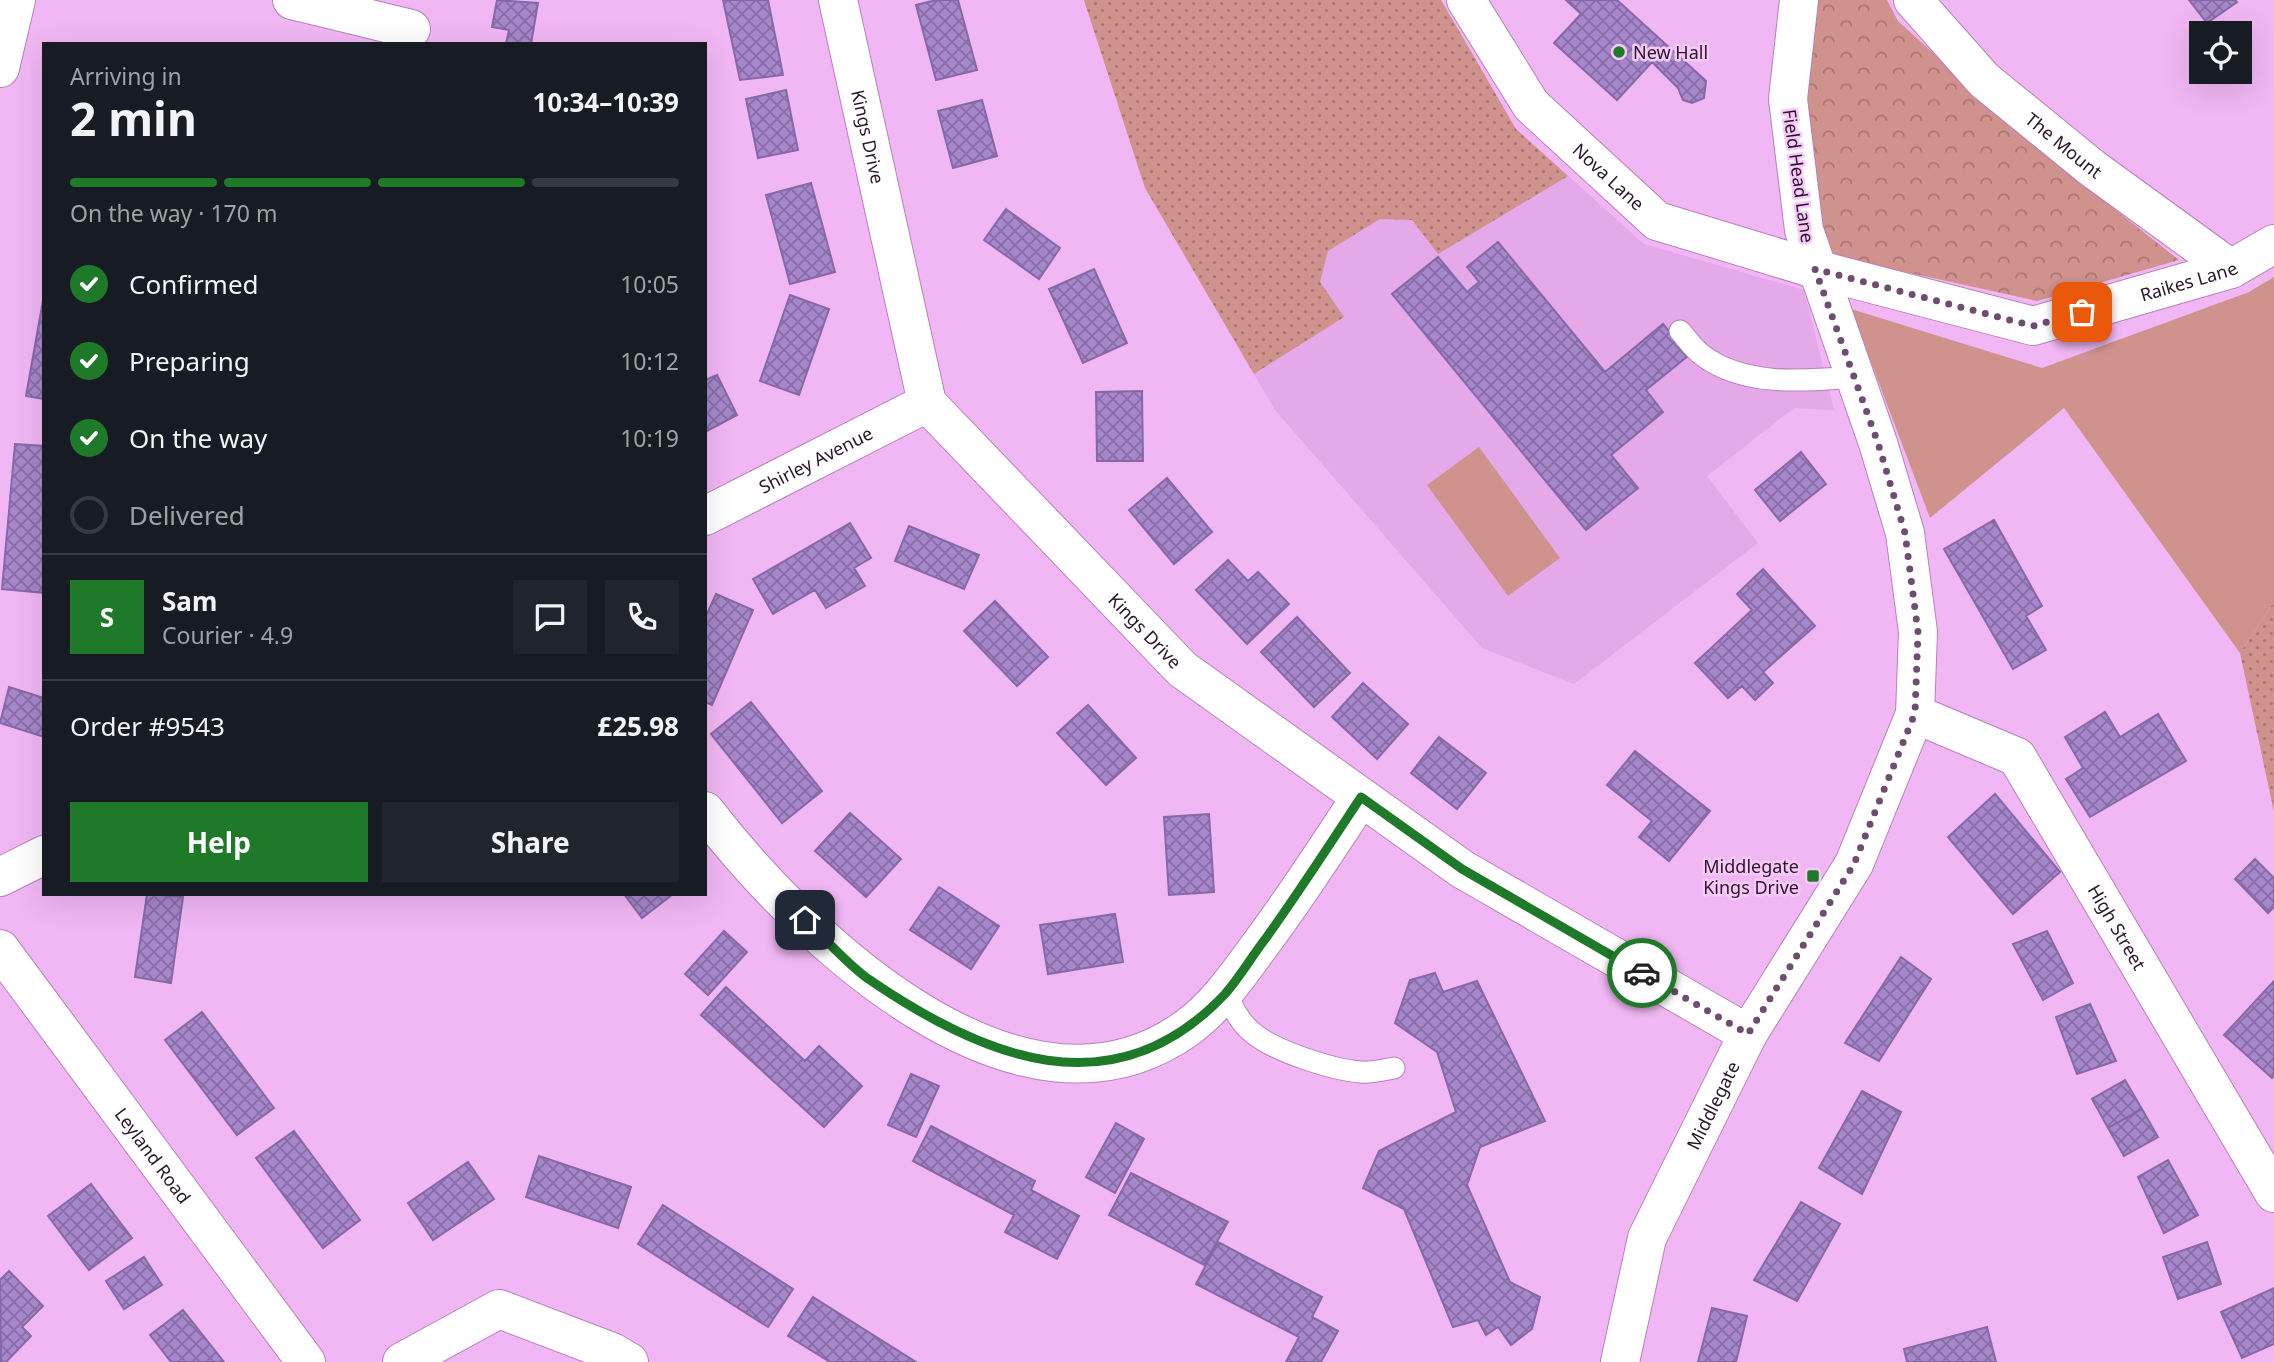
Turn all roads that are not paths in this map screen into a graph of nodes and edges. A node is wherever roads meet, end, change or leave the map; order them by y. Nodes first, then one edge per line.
1 (16, 0) edge
2 (292, 0) edge
3 (838, 0) edge
4 (1466, 0) edge
5 (1799, 0) edge
6 (1913, 0) edge
7 (412, 24) edge
8 (0, 68) edge
9 (2274, 244) edge
10 (1815, 269) junction
11 (2231, 269) junction
12 (1680, 331) dead end
13 (1854, 377) junction
14 (927, 403) junction
15 (707, 515) edge
16 (1915, 713) junction
17 (1361, 797) junction
18 (707, 814) edge
19 (42, 856) edge
20 (0, 877) edge
21 (0, 949) edge
22 (1226, 993) junction
23 (1748, 1034) junction
24 (1394, 1068) dead end
25 (2274, 1193) edge
26 (306, 1362) edge
27 (402, 1362) edge
28 (629, 1362) edge
29 (1620, 1362) edge

1 - 8 street
2 - 7 street
3 - 14 street, Kings Drive
4 - 10 street, Nova Lane
5 - 10 street, Field Head Lane
6 - 11 street, The Mount
9 - 11 street, Raikes Lane
10 - 11 street, Raikes Lane
10 - 13 street, Field Head Lane
12 - 13 lane
13 - 16 street, Field Head Lane
14 - 15 street, Shirley Avenue
14 - 17 street, Kings Drive
16 - 23 street, Middlegate
16 - 25 street, High Street
17 - 22 street
17 - 23 street, Kings Drive
18 - 22 street
19 - 20 street
21 - 26 street, Leyland Road
22 - 24 lane
23 - 29 street, Middlegate
27 - 28 street

